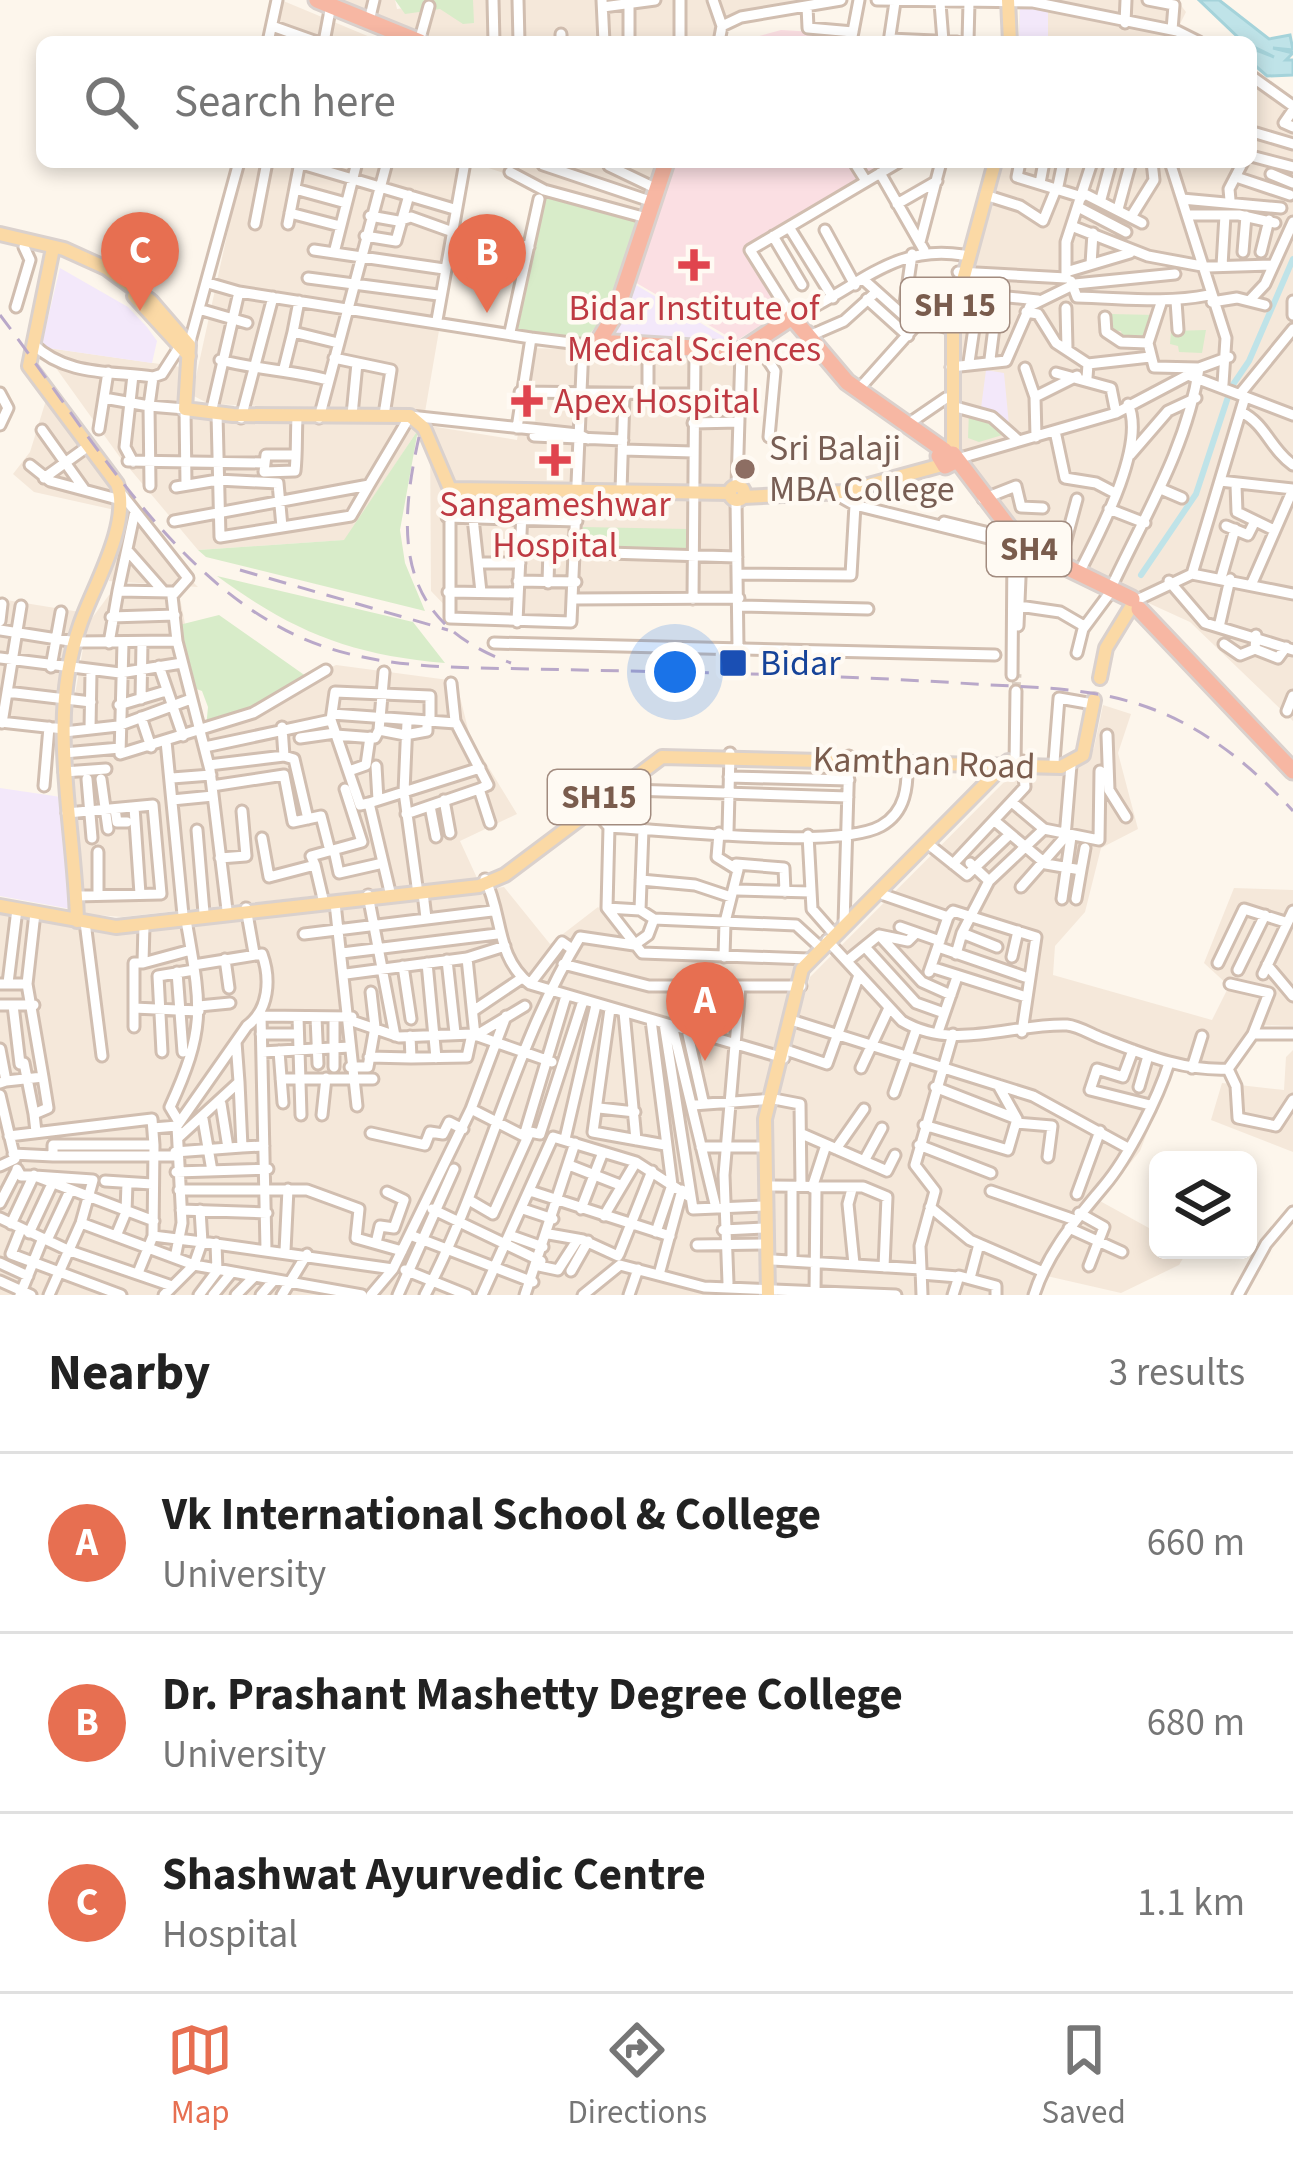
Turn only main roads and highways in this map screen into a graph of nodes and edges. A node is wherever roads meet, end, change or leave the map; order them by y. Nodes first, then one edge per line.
1 (300, 0) edge
2 (1012, 1) edge
3 (327, 4) edge
4 (390, 36) edge
5 (405, 36) edge
6 (1012, 36) edge
7 (664, 168) edge
8 (990, 168) edge
9 (991, 168) edge
10 (0, 236) edge
11 (53, 251) junction
12 (961, 272) junction
13 (792, 317) junction
14 (949, 329) junction
15 (949, 402) junction
16 (239, 416) junction
17 (319, 418) junction
18 (413, 422) junction
19 (948, 458) junction
20 (1014, 545) junction
21 (1078, 574) junction
22 (1136, 604) junction
23 (1093, 704) road end
24 (730, 755) junction
25 (849, 758) junction
26 (1013, 764) junction
27 (1293, 767) edge
28 (419, 892) junction
29 (368, 897) junction
30 (0, 903) edge
31 (246, 911) junction
32 (192, 916) junction
33 (80, 920) junction
34 (832, 938) junction
35 (799, 986) junction
36 (783, 1055) junction
37 (771, 1099) junction
38 (771, 1288) edge

1 - 3 highway
2 - 6 main road
3 - 4 highway
3 - 5 highway
7 - 13 highway
8 - 12 main road, SH 15
9 - 12 main road, SH 15
10 - 11 main road
10 - 11 main road
11 - 16 main road
11 - 33 main road
12 - 14 main road, SH 15
13 - 19 highway, SH4
13 - 19 highway, SH4
14 - 15 main road, SH 15
14 - 15 main road, SH 15
15 - 19 main road, SH 15
16 - 17 main road
16 - 17 main road
17 - 18 main road
17 - 18 main road
18 - 19 main road
19 - 20 highway, SH4
19 - 20 highway, SH4
20 - 21 highway, SH4
20 - 21 highway, SH4
21 - 22 highway, SH4
22 - 22 main road
22 - 27 highway, SH4
23 - 26 main road, Kamthan Road / SH15
24 - 25 main road, Kamthan Road / SH15
24 - 25 main road, Kamthan Road / SH15
24 - 28 main road, Kamthan Road / SH15
25 - 26 main road, Kamthan Road / SH15
26 - 34 main road
26 - 34 main road
28 - 29 main road, Kamthan Road / SH15
28 - 29 main road, Kamthan Road / SH15
29 - 31 main road, Kamthan Road / SH15
30 - 33 main road, Kamthan Road / SH15
30 - 33 main road, Kamthan Road / SH15
31 - 32 main road, Kamthan Road / SH15
31 - 32 main road, Kamthan Road / SH15
32 - 33 main road, Kamthan Road / SH15
32 - 33 main road, Kamthan Road / SH15
34 - 35 main road
34 - 35 main road
35 - 36 main road
35 - 36 main road
36 - 37 main road
37 - 38 main road
37 - 38 main road

